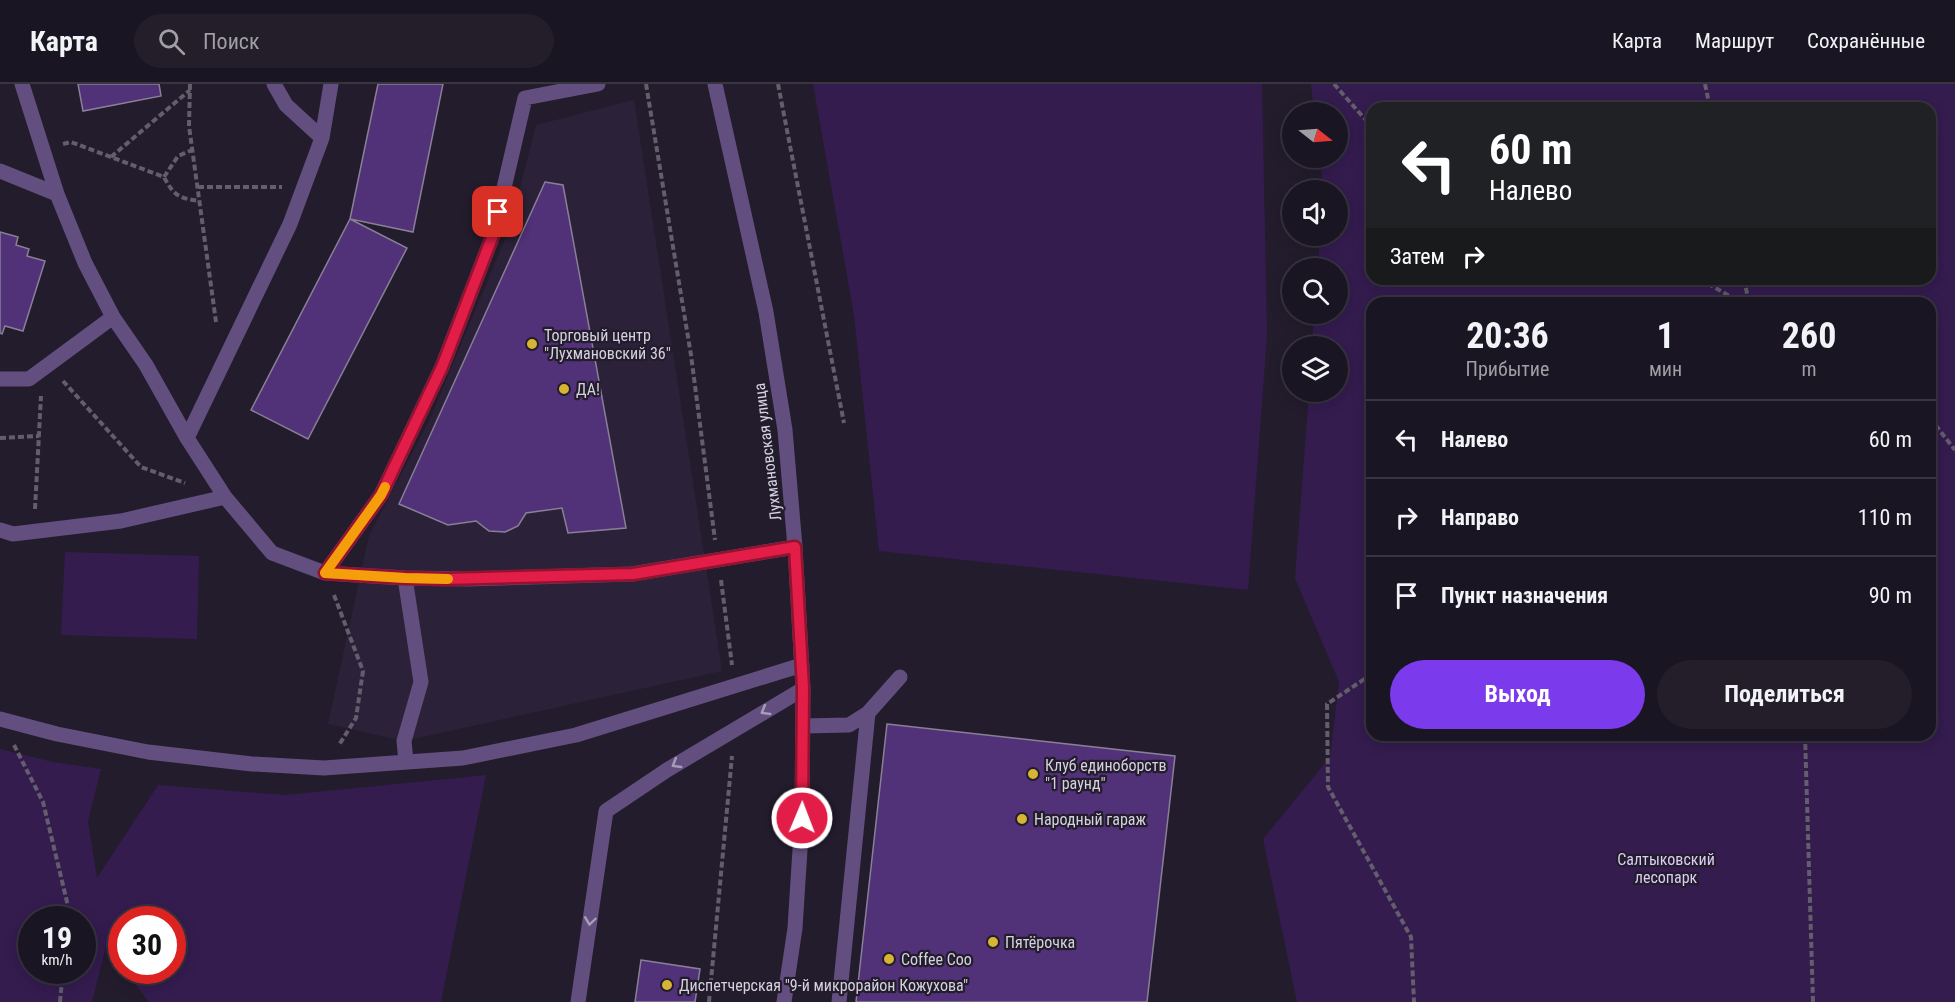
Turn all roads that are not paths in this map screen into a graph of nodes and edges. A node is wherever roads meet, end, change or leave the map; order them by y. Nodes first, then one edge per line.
1 (22, 84) edge
2 (274, 84) edge
3 (331, 84) edge
4 (598, 84) edge
5 (715, 84) edge
6 (322, 138) junction
7 (0, 171) edge
8 (57, 194) junction
9 (112, 317) junction
10 (0, 379) edge
11 (187, 438) junction
12 (225, 497) junction
13 (0, 530) edge
14 (795, 547) junction
15 (325, 573) junction
16 (405, 578) junction
17 (802, 665) junction
18 (900, 678) dead end
19 (803, 688) junction
20 (868, 713) junction
21 (2, 719) edge
22 (803, 726) junction
23 (406, 762) junction
24 (578, 1002) edge
25 (784, 1002) edge
26 (839, 1002) edge

1 - 8 street
2 - 6 street
3 - 6 street
4 - 15 street
5 - 14 street, Лухмановская улица
6 - 11 street
7 - 8 street
8 - 9 street
9 - 10 street
9 - 11 street
11 - 12 street
12 - 13 street
12 - 15 street
14 - 16 street
14 - 17 street, Лухмановская улица
15 - 16 street
16 - 23 street
17 - 19 street, Лухмановская улица
17 - 23 street
18 - 20 street
19 - 22 street, Лухмановская улица
19 -> 24 street
20 - 22 street
20 - 26 street
21 - 23 street
22 - 25 street, Лухмановская улица

